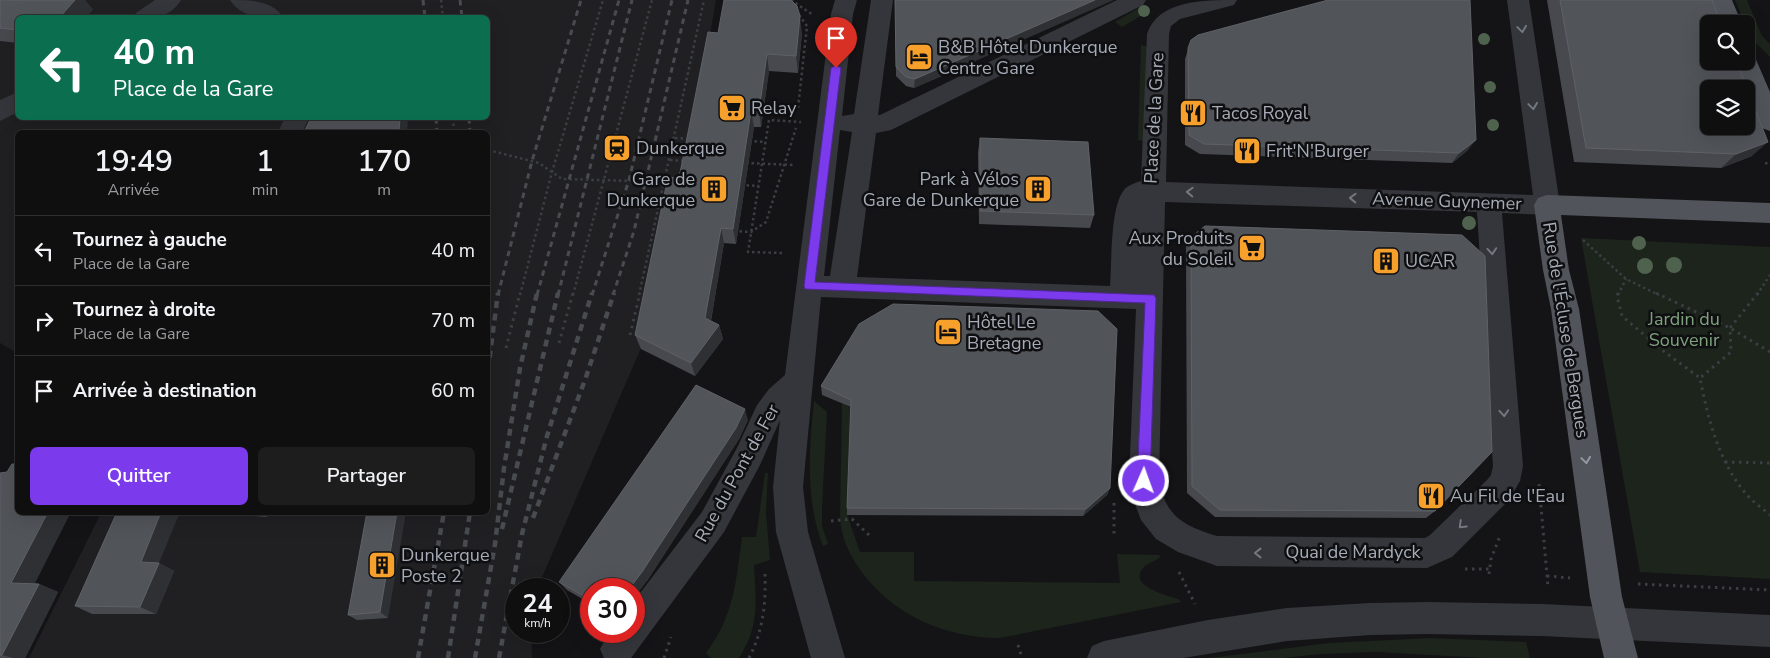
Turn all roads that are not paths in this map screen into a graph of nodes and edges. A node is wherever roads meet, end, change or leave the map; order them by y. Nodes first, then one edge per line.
1 (170, 0) edge
2 (240, 0) edge
3 (882, 0) edge
4 (1135, 0) edge
5 (1143, 0) edge
6 (1226, 0) edge
7 (1518, 0) edge
8 (1722, 0) edge
9 (843, 4) edge
10 (148, 15) edge
11 (268, 15) edge
12 (1728, 15) edge
13 (1168, 16) junction
14 (1750, 70) edge
15 (15, 102) edge
16 (0, 112) edge
17 (1770, 122) edge
18 (855, 124) junction
19 (1154, 191) junction
20 (1489, 203) junction
21 (1547, 205) junction
22 (1767, 212) edge
23 (809, 286) junction
24 (842, 287) junction
25 (1137, 298) junction
26 (798, 380) junction
27 (645, 612) edge
28 (1612, 625) junction
29 (1770, 631) edge
30 (828, 658) edge
31 (1104, 658) edge
32 (1621, 658) edge

1 - 10 street
2 - 11 street
3 - 18 street
4 - 18 street
5 - 13 street
6 - 13 street
7 -> 21 street, Rue de l'Écluse de Bergues
8 - 12 main road
9 - 23 street
13 - 19 street, Place de la Gare
14 - 17 main road
15 - 16 street
18 - 24 street
20 -> 19 street, Avenue Guynemer
19 - 25 street, Place de la Gare
20 - 21 street, Avenue Guynemer
20 -> 25 street, Quai de Mardyck
21 - 22 main road, Avenue Guynemer
21 -> 28 main road, Rue de l'Écluse de Bergues
23 - 24 street
23 - 26 street
24 - 25 street
26 - 27 street, Rue du Pont de Fer
26 - 30 street, Rue du Pont de Fer
28 - 29 street
28 - 31 street
28 - 32 main road, Rue de l'Écluse de Bergues

